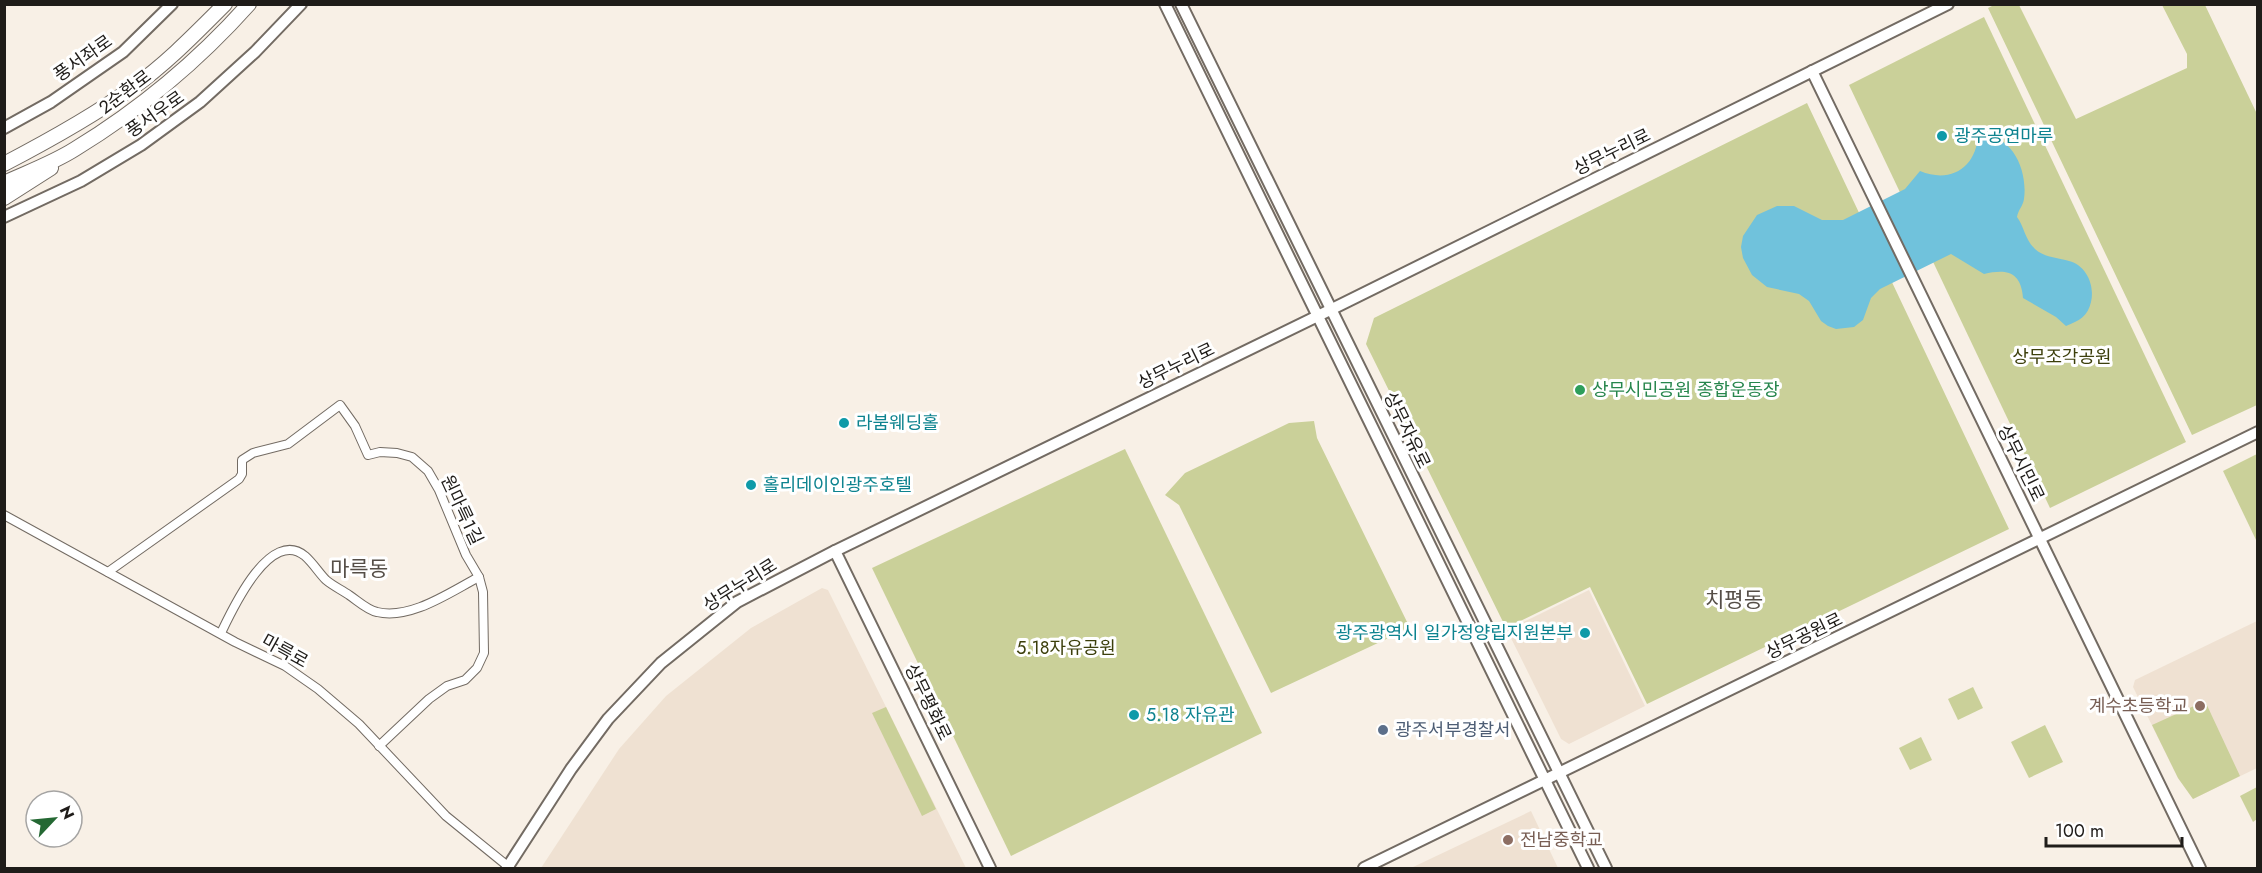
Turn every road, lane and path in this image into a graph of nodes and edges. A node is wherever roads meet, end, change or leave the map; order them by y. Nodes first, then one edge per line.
1 (172, 4) edge
2 (225, 4) edge
3 (249, 4) edge
4 (301, 4) edge
5 (1165, 4) edge
6 (1181, 4) edge
7 (1948, 4) edge
8 (1812, 71) junction
9 (4, 128) edge
10 (48, 141) junction
11 (73, 151) junction
12 (4, 155) edge
13 (4, 164) edge
14 (4, 183) edge
15 (4, 198) edge
16 (4, 218) edge
17 (1330, 310) junction
18 (1316, 316) junction
19 (2258, 432) edge
20 (4, 515) edge
21 (2039, 538) junction
22 (835, 551) junction
23 (108, 572) junction
24 (479, 577) junction
25 (221, 633) junction
26 (380, 746) junction
27 (1560, 774) junction
28 (1545, 781) junction
29 (508, 868) edge
30 (990, 868) edge
31 (1364, 868) edge
32 (1588, 868) edge
33 (1606, 868) edge
34 (2200, 868) edge

1 - 9 street, 풍서좌로
2 - 10 highway, 2순환로
3 - 11 highway, 2순환로
4 - 16 street, 풍서우로
5 - 18 street, 상무자유로
6 - 17 street, 상무자유로
7 - 8 street, 상무누리로
8 - 17 street, 상무누리로
8 - 21 street, 상무시민로
10 - 12 highway
10 - 13 highway, 2순환로
11 - 14 highway, 2순환로
11 - 15 highway
17 - 18 street, 상무누리로
17 - 27 street, 상무자유로
18 - 22 street, 상무누리로
18 - 28 street, 상무자유로
19 - 21 street, 상무공원로
20 - 23 street, 마륵로
21 - 27 street, 상무공원로
21 - 34 street, 상무시민로
22 - 29 street, 상무누리로
22 - 30 street, 상무평화로
23 - 24 street, 원마륵1길
23 - 25 street, 마륵로
24 - 25 street
24 - 26 street, 원마륵1길
25 - 26 street, 마륵로
26 - 29 street, 마륵로
27 - 28 street, 상무공원로
27 - 33 street, 상무자유로
28 - 31 street, 상무공원로
28 - 32 street, 상무자유로

